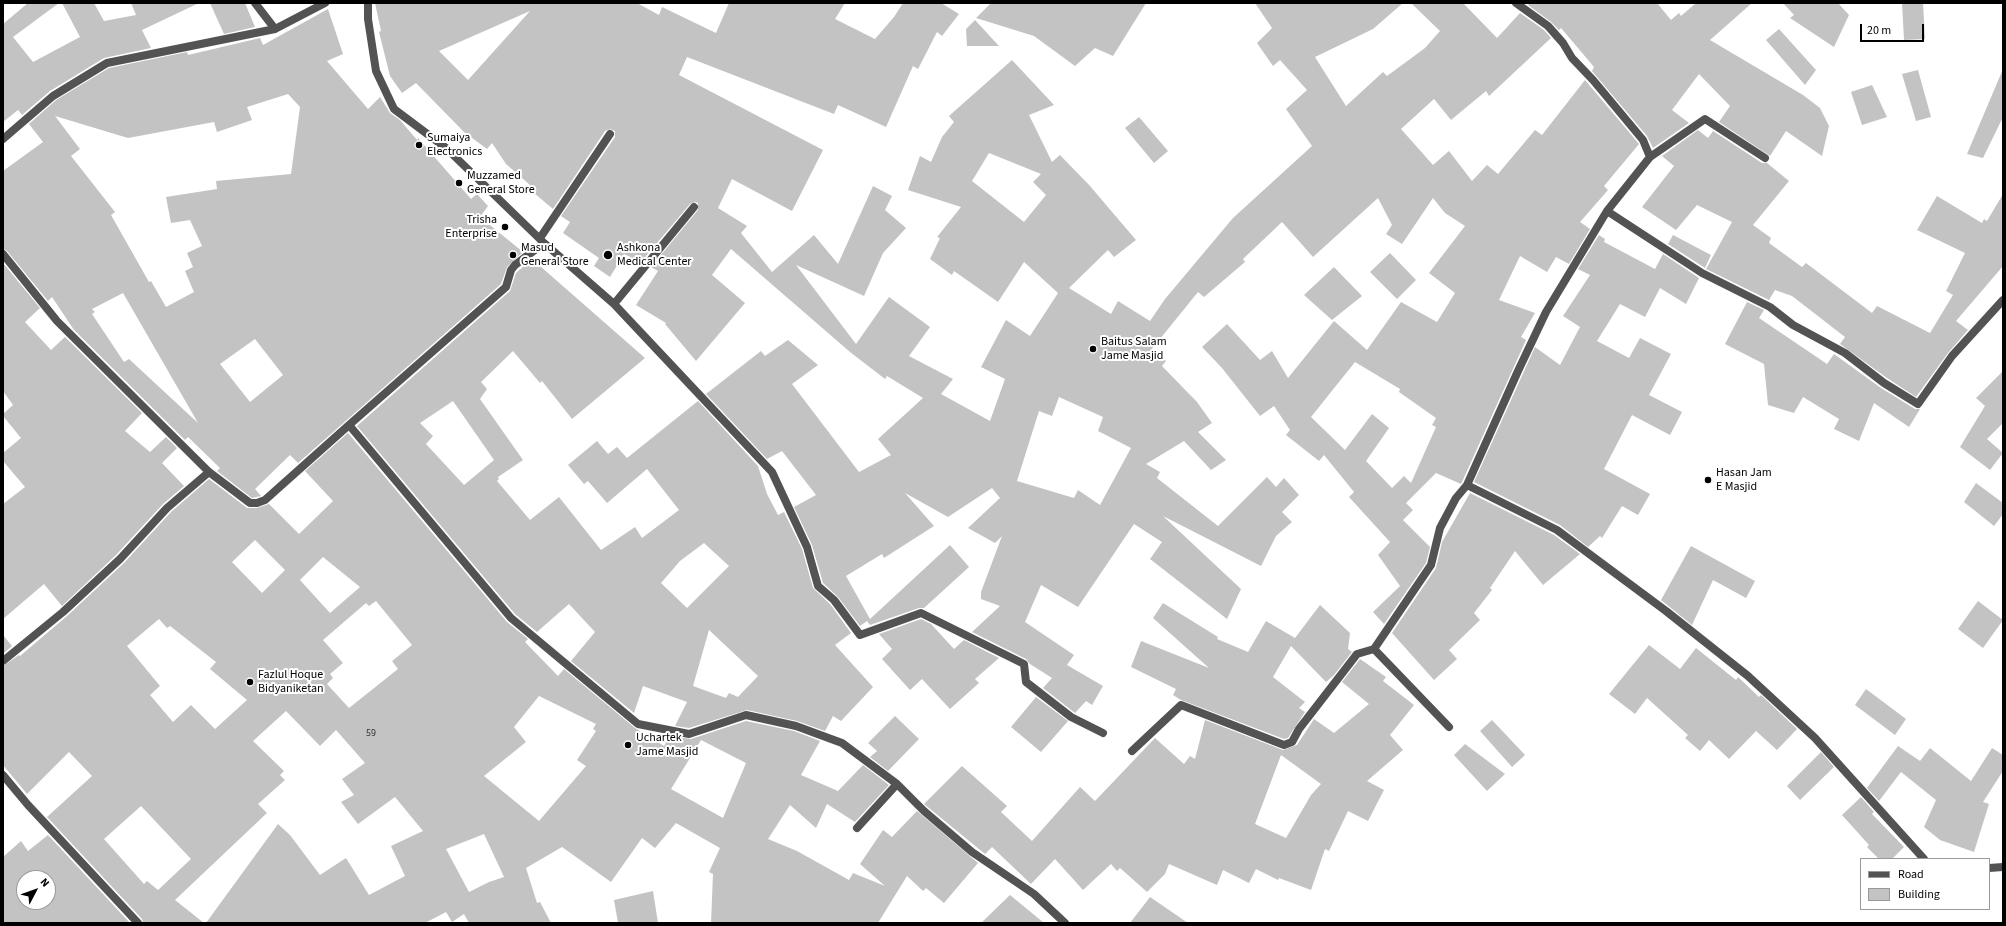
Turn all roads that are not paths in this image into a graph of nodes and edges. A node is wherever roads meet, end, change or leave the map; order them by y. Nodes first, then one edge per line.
1 (255, 3) edge
2 (324, 3) edge
3 (368, 3) edge
4 (1516, 3) edge
5 (275, 29) junction
6 (610, 134) dead end
7 (3, 139) edge
8 (1650, 157) junction
9 (1764, 158) dead end
10 (694, 207) dead end
11 (1607, 211) junction
12 (542, 241) junction
13 (3, 254) edge
14 (2003, 300) edge
15 (614, 304) junction
16 (349, 425) junction
17 (209, 472) junction
18 (1468, 485) junction
19 (1374, 649) junction
20 (3, 660) edge
21 (1449, 727) dead end
22 (1103, 733) dead end
23 (1132, 751) dead end
24 (3, 775) edge
25 (897, 784) junction
26 (858, 828) dead end
27 (1923, 858) edge
28 (2003, 867) edge
29 (1990, 868) edge
30 (138, 923) edge
31 (1065, 923) edge

1 - 5 street
2 - 5 street
3 - 12 street
4 - 8 street
5 - 7 street
6 - 12 street
8 - 9 street
8 - 11 street
10 - 15 street
11 - 14 street
11 - 18 street
12 - 15 street
12 - 16 street
13 - 17 street
15 - 22 street
16 - 17 street
16 - 25 street
17 - 20 street
18 - 19 street
18 - 27 street
19 - 21 street
19 - 23 street
24 - 30 street
25 - 26 street
25 - 31 street
28 - 29 street

